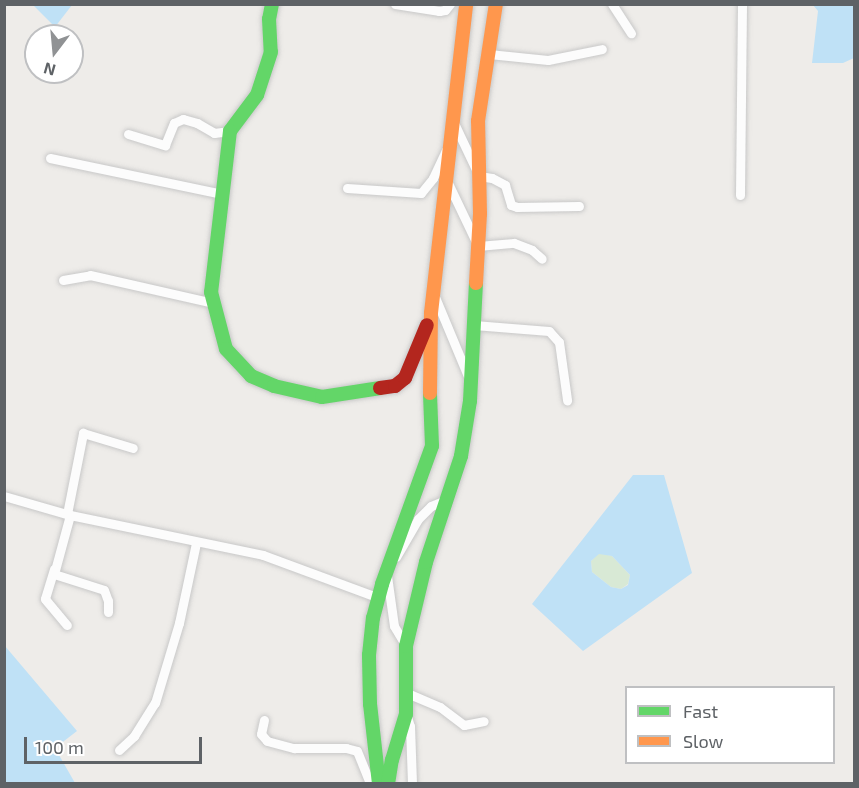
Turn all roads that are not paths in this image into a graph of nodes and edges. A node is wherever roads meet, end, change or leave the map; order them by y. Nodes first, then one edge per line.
1 (272, 4) edge
2 (395, 4) edge
3 (450, 4) edge
4 (466, 4) edge
5 (496, 4) edge
6 (612, 4) edge
7 (742, 4) edge
8 (631, 33) dead end
9 (602, 49) dead end
10 (489, 54) junction
11 (453, 128) junction
12 (230, 131) junction
13 (128, 134) dead end
14 (50, 158) dead end
15 (479, 176) junction
16 (447, 181) junction
17 (347, 188) dead end
18 (222, 194) junction
19 (741, 195) dead end
20 (579, 206) dead end
21 (478, 246) junction
22 (542, 259) dead end
23 (63, 280) dead end
24 (435, 297) junction
25 (213, 303) junction
26 (431, 313) junction
27 (474, 325) junction
28 (471, 383) junction
29 (567, 400) dead end
30 (133, 448) dead end
31 (4, 496) edge
32 (446, 501) junction
33 (69, 514) junction
34 (196, 543) junction
35 (389, 568) junction
36 (54, 569) junction
37 (379, 597) junction
38 (108, 612) dead end
39 (67, 625) dead end
40 (406, 646) junction
41 (407, 693) junction
42 (406, 714) junction
43 (264, 720) dead end
44 (484, 721) dead end
45 (119, 750) dead end
46 (370, 783) edge
47 (379, 783) edge
48 (388, 783) edge
49 (412, 783) edge

1 - 12 street
2 - 3 street
4 - 11 street
5 - 10 street
6 - 8 street
7 - 19 street
9 - 10 street
10 - 15 street
11 - 15 street
11 - 16 street
11 - 17 street
12 - 13 street
12 - 18 street
14 - 18 street
15 - 20 street
15 - 21 street
16 - 21 street
16 - 24 street
18 - 25 street
21 - 22 street
21 - 27 street
23 - 25 street
24 - 26 street
24 - 28 street
25 - 26 street
26 - 35 street
27 - 28 street
27 - 29 street
28 - 32 street
30 - 33 street
31 - 33 street
32 - 35 street
32 - 40 street
33 - 34 street
33 - 36 street
34 - 37 street
34 - 45 street
35 - 37 street
35 - 40 street
36 - 38 street
36 - 39 street
37 - 47 street
40 - 41 street
41 - 42 street
41 - 44 street
42 - 48 street
42 - 49 street
43 - 46 street

